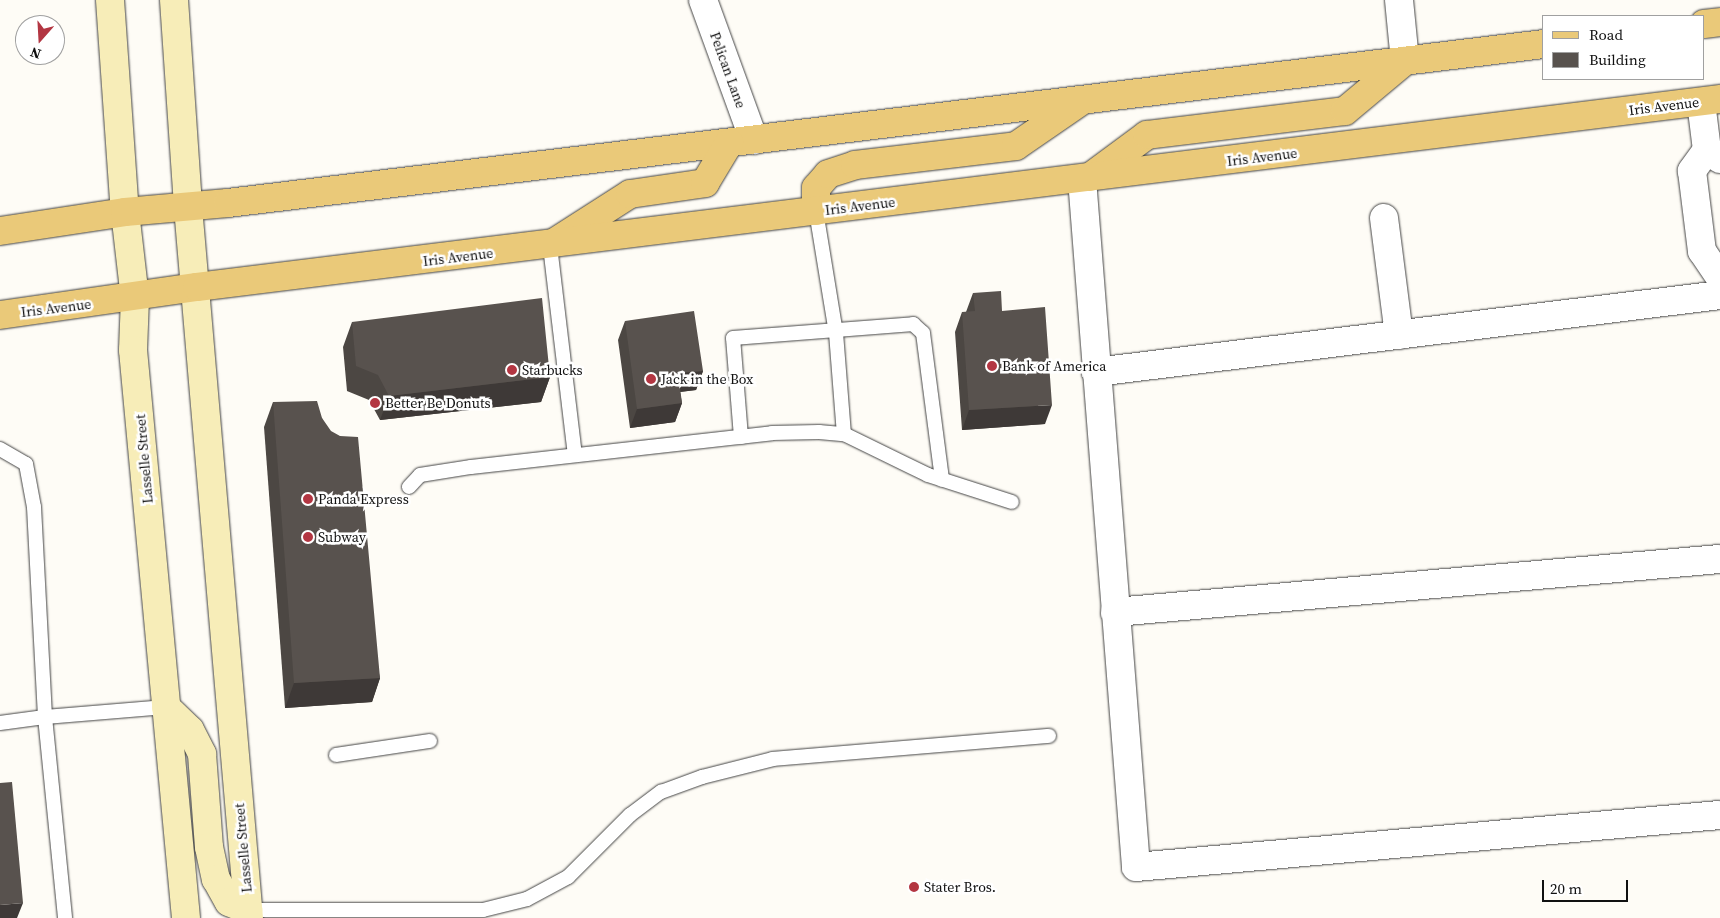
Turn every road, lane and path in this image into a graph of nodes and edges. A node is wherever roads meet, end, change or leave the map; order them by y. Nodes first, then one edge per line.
1 (110, 0) edge
2 (174, 0) edge
3 (703, 0) edge
4 (1399, 0) edge
5 (1720, 22) edge
6 (1705, 24) edge
7 (1542, 44) edge
8 (1405, 61) junction
9 (1083, 100) junction
10 (1710, 101) edge
11 (741, 141) junction
12 (1714, 155) edge
13 (1085, 179) junction
14 (188, 207) junction
15 (816, 211) junction
16 (125, 212) junction
17 (1384, 218) dead end
18 (1710, 228) edge
19 (0, 231) edge
20 (550, 246) junction
21 (1720, 278) edge
22 (197, 288) junction
23 (1720, 295) edge
24 (135, 298) junction
25 (0, 315) edge
26 (836, 333) junction
27 (1399, 335) junction
28 (1096, 372) junction
29 (844, 434) junction
30 (741, 437) junction
31 (0, 449) edge
32 (575, 455) junction
33 (942, 480) junction
34 (408, 487) dead end
35 (1012, 502) dead end
36 (1720, 559) edge
37 (1115, 612) junction
38 (166, 707) junction
39 (45, 717) junction
40 (0, 723) edge
41 (1049, 736) dead end
42 (430, 741) dead end
43 (336, 755) dead end
44 (1720, 815) edge
45 (248, 914) edge
46 (65, 918) edge
47 (186, 918) edge

1 - 16 main road, Lasselle Street
2 - 14 main road, Lasselle Street
3 - 11 street, Pelican Lane
4 - 8 street
5 - 6 main road
7 - 8 main road
8 - 9 main road
8 - 13 main road
9 - 11 main road
9 - 15 main road
10 - 12 street
10 - 13 main road, Iris Avenue
11 - 14 main road
11 - 20 main road
12 - 18 street
13 - 15 main road, Iris Avenue
13 - 28 street
14 - 16 main road
14 - 22 main road, Lasselle Street
15 - 20 main road, Iris Avenue
15 - 26 lane
16 - 19 main road
16 - 24 main road, Lasselle Street
17 - 27 street
18 - 21 street
20 - 22 main road, Iris Avenue
20 - 32 lane
22 - 24 main road, Iris Avenue
22 - 45 main road, Lasselle Street
23 - 27 street
24 - 25 main road, Iris Avenue
24 - 38 main road, Lasselle Street
26 - 29 lane
26 - 30 lane
26 - 33 lane
27 - 28 street
28 - 37 street
29 - 30 lane
29 - 33 lane
30 - 32 lane
31 - 39 lane
32 - 34 lane
33 - 35 lane
36 - 37 street
37 - 44 street
38 - 39 lane
38 - 45 main road
38 - 47 main road, Lasselle Street
39 - 40 lane
39 - 46 lane
41 - 45 lane
42 - 43 lane

